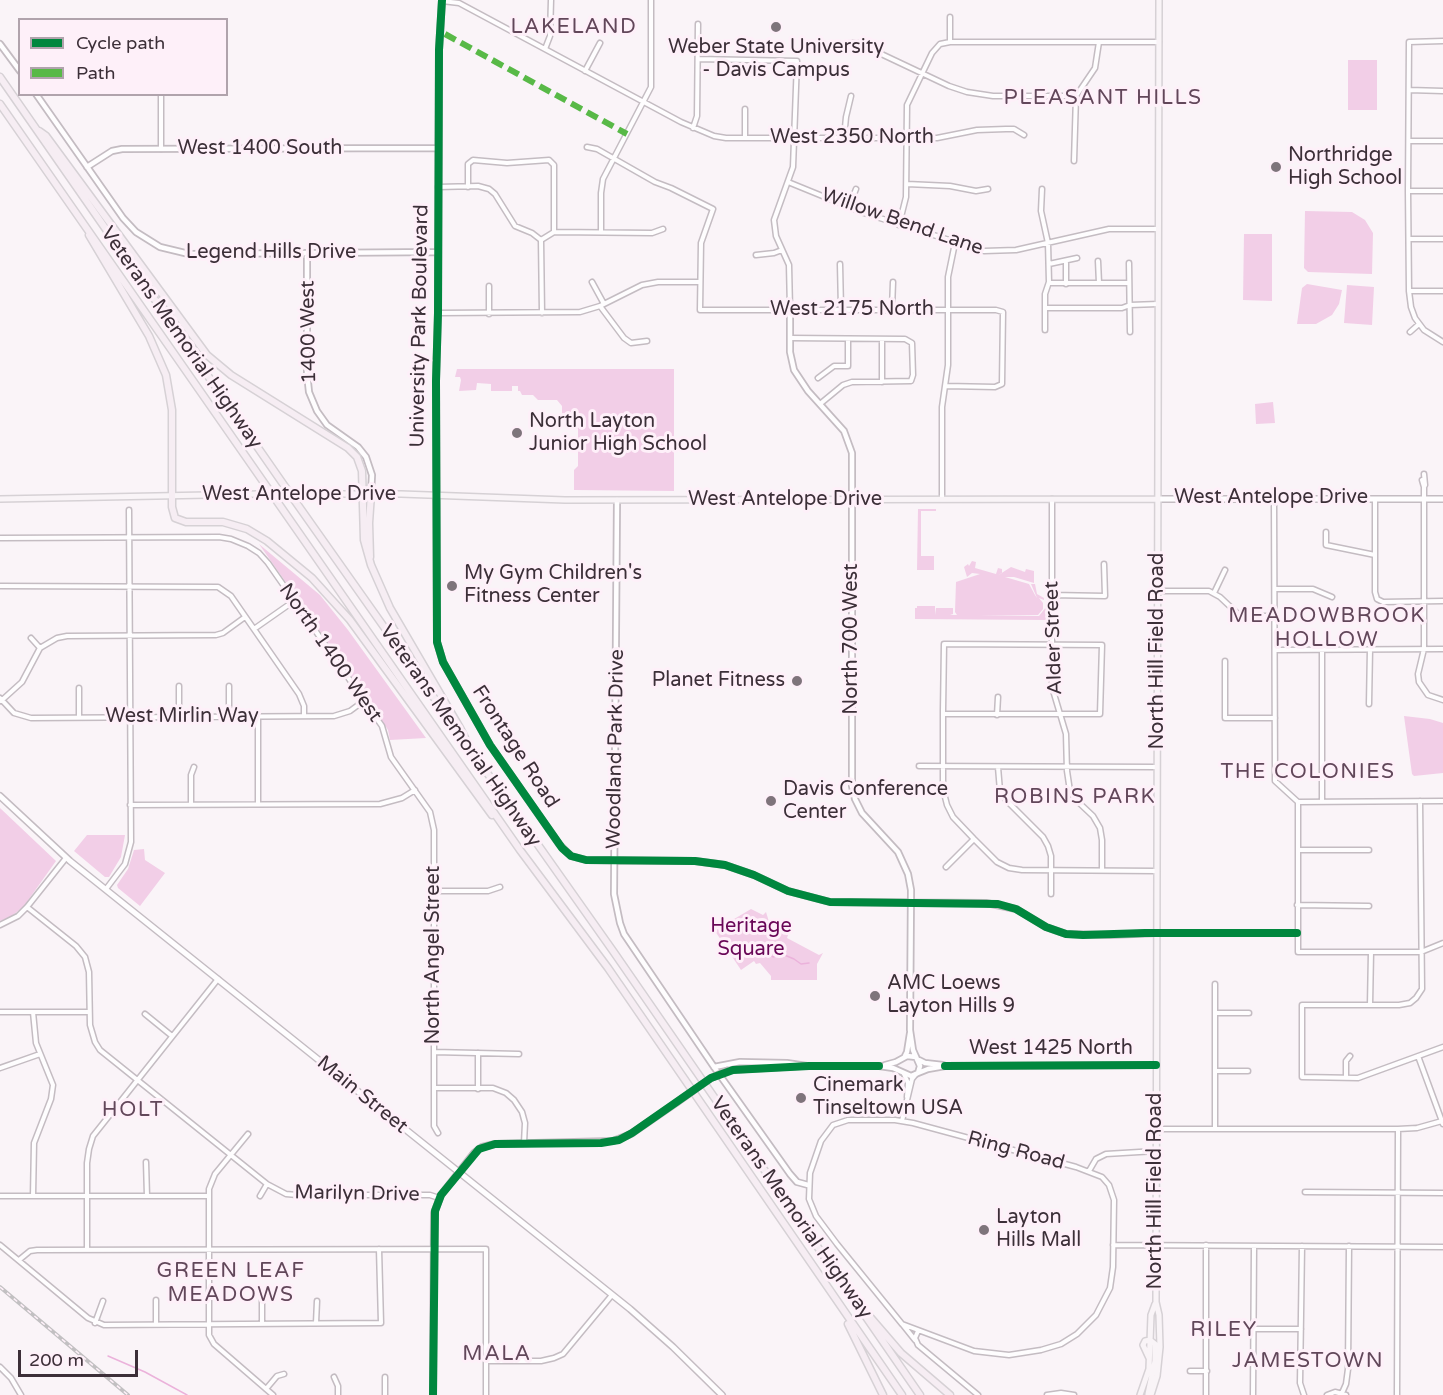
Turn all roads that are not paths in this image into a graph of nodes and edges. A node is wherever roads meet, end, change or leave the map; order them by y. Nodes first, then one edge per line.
1 (442, 0) edge
2 (551, 0) edge
3 (651, 0) edge
4 (1159, 0) edge
5 (950, 17) dead end
6 (698, 24) dead end
7 (1443, 41) edge
8 (850, 42) dead end
9 (950, 42) junction
10 (1099, 42) junction
11 (1159, 42) junction
12 (600, 43) dead end
13 (0, 44) edge
14 (545, 48) junction
15 (698, 59) junction
16 (18, 68) edge
17 (585, 71) junction
18 (922, 73) junction
19 (0, 77) edge
20 (1409, 90) junction
21 (1443, 90) edge
22 (37, 96) edge
23 (161, 96) edge
24 (851, 96) dead end
25 (1076, 96) junction
26 (644, 102) junction
27 (0, 104) edge
28 (745, 109) dead end
29 (34, 127) junction
30 (693, 128) junction
31 (1024, 135) dead end
32 (745, 138) junction
33 (793, 138) junction
34 (844, 138) junction
35 (906, 138) junction
36 (1408, 141) junction
37 (1443, 141) edge
38 (587, 147) dead end
39 (438, 148) junction
40 (161, 149) junction
41 (614, 159) junction
42 (1074, 161) dead end
43 (87, 167) junction
44 (788, 182) junction
45 (907, 184) junction
46 (438, 187) junction
47 (468, 187) junction
48 (856, 189) dead end
49 (988, 189) dead end
50 (1042, 189) dead end
51 (1408, 191) junction
52 (1443, 191) edge
53 (849, 207) junction
54 (78, 213) junction
55 (900, 225) junction
56 (663, 229) dead end
57 (1159, 229) junction
58 (554, 232) junction
59 (601, 232) junction
60 (1409, 239) junction
61 (1443, 239) edge
62 (541, 240) junction
63 (955, 243) junction
64 (1048, 243) junction
65 (782, 250) junction
66 (438, 252) junction
67 (307, 253) junction
68 (756, 255) dead end
69 (1077, 258) dead end
70 (1066, 260) junction
71 (1098, 261) dead end
72 (1129, 263) dead end
73 (840, 264) dead end
74 (1049, 264) junction
75 (592, 282) dead end
76 (699, 282) junction
77 (893, 282) dead end
78 (1049, 282) junction
79 (1099, 283) junction
80 (1129, 283) junction
81 (1066, 284) junction
82 (489, 286) dead end
83 (1409, 291) junction
84 (1443, 291) edge
85 (1158, 304) junction
86 (602, 305) junction
87 (1130, 305) junction
88 (1045, 308) junction
89 (790, 309) junction
90 (841, 309) junction
91 (892, 309) junction
92 (947, 310) junction
93 (542, 313) junction
94 (438, 314) junction
95 (489, 314) junction
96 (1419, 324) junction
97 (1045, 330) dead end
98 (1410, 332) dead end
99 (1130, 333) dead end
100 (790, 339) junction
101 (848, 339) junction
102 (882, 339) junction
103 (647, 341) dead end
104 (1443, 342) edge
105 (818, 378) dead end
106 (882, 381) junction
107 (946, 386) junction
108 (820, 404) junction
109 (1424, 476) dead end
110 (363, 494) junction
111 (371, 494) junction
112 (436, 495) junction
113 (172, 496) junction
114 (1375, 498) junction
115 (1424, 498) junction
116 (0, 499) edge
117 (1052, 499) junction
118 (1158, 499) junction
119 (1274, 499) junction
120 (1443, 499) edge
121 (617, 500) junction
122 (853, 500) junction
123 (942, 500) junction
124 (129, 510) dead end
125 (1326, 532) dead end
126 (129, 537) junction
127 (0, 538) edge
128 (1375, 555) junction
129 (370, 561) junction
130 (1104, 564) dead end
131 (1225, 570) dead end
132 (0, 586) edge
133 (129, 586) junction
134 (1275, 589) junction
135 (1158, 591) junction
136 (1214, 593) junction
137 (1052, 595) junction
138 (1332, 597) dead end
139 (294, 601) junction
140 (1424, 601) junction
141 (1443, 601) edge
142 (1275, 616) junction
143 (245, 617) junction
144 (254, 628) junction
145 (129, 635) junction
146 (31, 638) dead end
147 (1052, 645) junction
148 (40, 648) junction
149 (1370, 649) junction
150 (1424, 649) junction
151 (1443, 649) edge
152 (1275, 650) junction
153 (1322, 650) junction
154 (439, 652) joint
155 (1225, 662) dead end
156 (179, 686) dead end
157 (229, 686) dead end
158 (79, 688) dead end
159 (998, 697) dead end
160 (1, 700) edge
161 (365, 700) junction
162 (1443, 700) edge
163 (1369, 704) dead end
164 (943, 714) junction
165 (997, 715) junction
166 (1060, 715) junction
167 (304, 716) junction
168 (79, 717) junction
169 (129, 717) junction
170 (179, 717) junction
171 (229, 717) junction
172 (258, 717) junction
173 (1275, 718) junction
174 (469, 750) junction
175 (920, 766) dead end
176 (944, 766) junction
177 (998, 766) junction
178 (1067, 766) junction
179 (194, 767) dead end
180 (1157, 767) junction
181 (415, 790) junction
182 (0, 796) edge
183 (1420, 801) junction
184 (1443, 801) edge
185 (1298, 802) junction
186 (1322, 802) junction
187 (191, 804) junction
188 (258, 804) junction
189 (130, 805) junction
190 (430, 812) joint
191 (974, 839) junction
192 (520, 850) junction
193 (1298, 850) junction
194 (1369, 850) dead end
195 (66, 858) junction
196 (615, 860) junction
197 (946, 867) dead end
198 (1051, 870) junction
199 (1102, 870) junction
200 (1157, 871) junction
201 (500, 887) dead end
202 (105, 890) junction
203 (434, 891) junction
204 (1051, 894) dead end
205 (910, 903) junction
206 (1297, 905) junction
207 (1369, 906) dead end
208 (27, 907) junction
209 (0, 925) edge
210 (1157, 933) junction
211 (1298, 933) junction
212 (1443, 943) edge
213 (1371, 952) junction
214 (1421, 952) junction
215 (218, 980) junction
216 (1215, 984) dead end
217 (1370, 1005) junction
218 (0, 1012) edge
219 (33, 1012) junction
220 (89, 1012) junction
221 (1215, 1013) junction
222 (1249, 1013) dead end
223 (145, 1014) dead end
224 (910, 1030) junction
225 (172, 1036) junction
226 (1443, 1047) edge
227 (434, 1052) junction
228 (478, 1053) junction
229 (40, 1054) junction
230 (519, 1054) dead end
231 (1350, 1056) dead end
232 (1418, 1056) junction
233 (904, 1057) junction
234 (918, 1059) junction
235 (1156, 1065) junction
236 (807, 1066) junction
237 (879, 1066) junction
238 (945, 1066) junction
239 (714, 1067) junction
240 (0, 1068) edge
241 (1215, 1071) junction
242 (1248, 1071) dead end
243 (917, 1073) junction
244 (903, 1074) junction
245 (1346, 1078) junction
246 (137, 1080) junction
247 (434, 1088) junction
248 (478, 1089) junction
249 (907, 1101) junction
250 (902, 1121) junction
251 (1442, 1123) edge
252 (1215, 1128) junction
253 (1156, 1129) junction
254 (1398, 1129) junction
255 (438, 1132) dead end
256 (248, 1134) dead end
257 (524, 1143) junction
258 (1156, 1151) junction
259 (231, 1155) junction
260 (146, 1162) dead end
261 (1089, 1171) junction
262 (459, 1172) junction
263 (267, 1184) junction
264 (808, 1185) junction
265 (1305, 1192) dead end
266 (1443, 1192) edge
267 (1398, 1193) junction
268 (0, 1196) edge
269 (33, 1196) junction
270 (87, 1196) junction
271 (147, 1196) junction
272 (209, 1196) junction
273 (260, 1196) dead end
274 (439, 1198) junction
275 (0, 1245) edge
276 (1113, 1245) junction
277 (1156, 1245) junction
278 (1206, 1245) junction
279 (1254, 1245) junction
280 (1302, 1245) junction
281 (1349, 1246) junction
282 (1398, 1246) junction
283 (1443, 1247) edge
284 (209, 1249) junction
285 (379, 1249) junction
286 (434, 1249) junction
287 (87, 1250) junction
288 (19, 1260) junction
289 (847, 1289) junction
290 (612, 1294) junction
291 (156, 1300) dead end
292 (103, 1301) dead end
293 (262, 1301) dead end
294 (316, 1301) dead end
295 (1156, 1302) junction
296 (837, 1303) junction
297 (95, 1323) junction
298 (316, 1323) junction
299 (156, 1324) junction
300 (209, 1324) junction
301 (262, 1324) junction
302 (902, 1324) junction
303 (1254, 1329) junction
304 (1301, 1329) junction
305 (918, 1331) junction
306 (1150, 1340) junction
307 (916, 1341) junction
308 (486, 1361) junction
309 (0, 1367) edge
310 (1190, 1371) dead end
311 (1207, 1371) junction
312 (284, 1374) dead end
313 (334, 1377) dead end
314 (385, 1377) dead end
315 (266, 1389) junction
316 (1344, 1394) edge
317 (21, 1395) edge
318 (273, 1395) edge
319 (338, 1395) edge
320 (385, 1395) edge
321 (433, 1395) edge
322 (486, 1395) edge
323 (722, 1395) edge
324 (883, 1395) edge
325 (902, 1395) edge
326 (920, 1395) edge
327 (950, 1395) edge
328 (978, 1395) edge
329 (1047, 1395) edge
330 (1074, 1395) edge
331 (1140, 1395) edge
332 (1149, 1395) edge
333 (1206, 1395) edge
334 (1254, 1395) edge
335 (1304, 1395) edge
336 (1327, 1395) edge
337 (1397, 1395) edge

1 - 14 street, West 2350 North
1 - 39 street, University Park Boulevard
2 - 14 street
3 - 26 street
4 - 11 main road, North Hill Field Road
5 - 9 street
6 - 15 street
7 - 20 street
8 - 18 street
9 - 10 street
9 - 18 street
10 - 11 street
10 - 25 street
11 - 57 main road, North Hill Field Road
12 - 17 street
13 - 16 street
14 - 17 street, West 2350 North
15 - 30 street
15 - 33 street
17 - 26 street, West 2350 North
18 - 25 street
18 - 35 street
19 - 29 highway, Veterans Memorial Highway
20 - 21 street
20 - 36 street
22 - 43 street, Legend Hills Drive
23 - 40 street
24 - 34 street
25 - 42 street
26 - 30 street, West 2350 North
26 - 41 street
27 - 54 highway, Veterans Memorial Highway
28 - 32 street
29 - 110 highway
29 - 174 highway, Veterans Memorial Highway
30 - 32 street, West 2350 North
31 - 35 street, West 2350 North
32 - 33 street, West 2350 North
33 - 34 street, West 2350 North
33 - 44 street
34 - 35 street, West 2350 North
35 - 45 street
36 - 37 street
36 - 51 street
38 - 41 street
39 - 40 street, West 1400 South
39 - 46 street, University Park Boulevard
40 - 43 street, West 1400 South
41 - 59 street
41 - 76 street
43 - 67 street, Legend Hills Drive
44 - 53 street, Willow Bend Lane
44 - 65 street
45 - 49 street
45 - 55 street
46 - 47 street
46 - 66 street, University Park Boulevard
47 - 58 street
47 - 62 street
48 - 53 street
50 - 64 street
51 - 52 street
51 - 60 street
53 - 55 street, Willow Bend Lane
54 - 113 highway
54 - 192 highway, Veterans Memorial Highway
55 - 63 street, Willow Bend Lane
56 - 59 street
57 - 64 street, Willow Bend Lane
57 - 85 main road, North Hill Field Road
58 - 59 street
58 - 62 street
60 - 61 street
60 - 83 street
62 - 93 street
63 - 64 street, Willow Bend Lane
63 - 92 street
64 - 74 street
65 - 68 street
65 - 89 street
66 - 67 street, Legend Hills Drive
66 - 94 street, University Park Boulevard
67 - 111 street, 1400 West
69 - 70 street
70 - 74 street
70 - 81 street
71 - 79 street
72 - 80 street
73 - 90 street
74 - 78 street
75 - 86 street
76 - 86 street
76 - 89 street, West 2175 North
77 - 91 street
78 - 81 street
78 - 88 street
79 - 80 street
79 - 81 street
80 - 87 street
82 - 95 street
83 - 84 street
83 - 96 street
85 - 87 street
85 - 118 main road, North Hill Field Road
86 - 93 street
86 - 103 street
87 - 88 street
87 - 99 street
88 - 97 street
89 - 90 street, West 2175 North
89 - 100 street
90 - 91 street, West 2175 North
91 - 92 street, West 2175 North
92 - 107 street
92 - 107 street, West 2175 North
93 - 95 street
94 - 95 street
94 - 112 street, University Park Boulevard
96 - 98 street
96 - 104 street
100 - 101 street
100 - 108 street, North 700 West
101 - 102 street
101 - 105 street
102 - 106 street
102 - 106 street
106 - 108 street
107 - 123 street
108 - 122 street, North 700 West
109 - 115 street
110 - 111 main road, West Antelope Drive
110 - 113 main road, West Antelope Drive, bridge
110 - 129 highway
111 - 112 main road, West Antelope Drive
111 - 129 highway
112 - 121 main road, West Antelope Drive
112 - 154 street, University Park Boulevard
113 - 116 main road, West Antelope Drive
113 - 192 highway
114 - 115 main road, West Antelope Drive
114 - 119 main road, West Antelope Drive
114 - 128 street
115 - 120 main road, West Antelope Drive
115 - 140 street
117 - 118 main road, West Antelope Drive
117 - 123 main road, West Antelope Drive
117 - 137 street, Alder Street
118 - 119 main road, West Antelope Drive
118 - 135 main road, North Hill Field Road
119 - 134 street
121 - 122 main road, West Antelope Drive
121 - 196 street, Woodland Park Drive
122 - 123 main road, West Antelope Drive
122 - 205 street, North 700 West
124 - 126 street
125 - 128 street
126 - 127 street
126 - 133 street
126 - 139 street, North 1400 West
128 - 140 street
129 - 174 highway
130 - 137 street
131 - 136 street
132 - 133 street
133 - 143 street
133 - 145 street
134 - 138 street
134 - 142 street
135 - 136 street
135 - 180 main road, North Hill Field Road
136 - 142 street
137 - 147 street, Alder Street
139 - 144 street
139 - 161 street, North 1400 West
140 - 141 street
140 - 150 street
142 - 152 street
143 - 144 street
143 - 145 street
144 - 167 street
145 - 148 street
145 - 169 street
146 - 148 street
147 - 164 street
147 - 166 street, Alder Street
147 - 166 street
148 - 160 street
149 - 150 street
149 - 153 street
149 - 163 street
150 - 151 street
150 - 162 street
152 - 153 street
152 - 173 street
153 - 186 street
154 - 196 street, Frontage Road
155 - 173 street
156 - 170 street
157 - 171 street
158 - 168 street
159 - 165 street
160 - 168 street, West Mirlin Way
161 - 167 street, West Mirlin Way
161 - 181 street, North 1400 West
164 - 165 street
164 - 176 street
165 - 166 street
166 - 178 street, Alder Street
167 - 172 street, West Mirlin Way
168 - 169 street, West Mirlin Way
169 - 170 street, West Mirlin Way
169 - 189 street
170 - 171 street, West Mirlin Way
171 - 172 street, West Mirlin Way
172 - 188 street
173 - 185 street
174 - 289 highway, Veterans Memorial Highway
175 - 176 street
176 - 177 street
176 - 191 street
177 - 178 street
177 - 198 street
178 - 180 street
178 - 199 street, Alder Street
179 - 187 street
180 - 200 main road, North Hill Field Road
181 - 188 street
181 - 190 street, North 1400 West
182 - 195 main road, Main Street
183 - 184 street
183 - 186 street
183 - 214 street
185 - 186 street
185 - 193 street
187 - 188 street
187 - 189 street
189 - 202 street
190 - 203 street, North Angel Street
191 - 197 street
191 - 198 street
192 - 296 highway, Veterans Memorial Highway
193 - 194 street
193 - 206 street
195 - 202 main road, Main Street
195 - 208 street
196 - 205 street
196 - 239 street, Woodland Park Drive
198 - 199 street
198 - 204 street
199 - 200 street
200 - 210 main road, North Hill Field Road
201 - 203 street
202 - 215 main road, Main Street
203 - 227 street, North Angel Street
205 - 210 street
205 - 224 street, North 700 West
206 - 207 street
206 - 211 street
208 - 209 street
208 - 220 street, Marilyn Drive
210 - 211 street
210 - 235 main road, North Hill Field Road
211 - 213 street
212 - 214 street
213 - 214 street
213 - 217 street
214 - 217 street
215 - 225 street
215 - 262 main road, Main Street
216 - 221 street
217 - 245 street
218 - 219 street
219 - 220 street
219 - 229 street
220 - 246 street, Marilyn Drive
221 - 222 street
221 - 241 street
223 - 225 street
224 - 233 street
224 - 234 street
225 - 246 street
226 - 232 street
227 - 228 street
227 - 247 street, North Angel Street
228 - 230 street
228 - 248 street
229 - 240 street
229 - 269 street
231 - 245 street
232 - 245 street
232 - 251 street
233 - 234 street
233 - 237 street
233 - 244 street
234 - 238 street, West 1425 North
234 - 243 street
235 - 238 street, West 1425 North
235 - 253 main road, North Hill Field Road
236 - 237 street
236 - 239 street
236 - 257 street, bridge
237 - 244 street
238 - 243 street, West 1425 North
239 - 264 street, Woodland Park Drive
241 - 242 street
241 - 252 street
243 - 244 street
243 - 249 street
244 - 249 street
246 - 259 street, Marilyn Drive
246 - 270 street
247 - 248 street
247 - 255 street, North Angel Street
248 - 257 street
249 - 250 street
250 - 261 street, Ring Road
250 - 264 street, Ring Road
251 - 254 street
252 - 253 street
252 - 254 street
253 - 258 main road, North Hill Field Road
254 - 267 street
256 - 259 street
257 - 262 street
258 - 261 street, Ring Road
258 - 277 main road, North Hill Field Road
259 - 263 street, Marilyn Drive
259 - 272 street
260 - 271 street
261 - 276 street, Ring Road
262 - 274 street
262 - 290 main road, Main Street
263 - 273 street
263 - 274 street, Marilyn Drive
264 - 302 street, Ring Road
265 - 267 street
266 - 267 street
267 - 282 street
268 - 269 street
269 - 270 street
270 - 271 street
270 - 287 street
271 - 272 street
272 - 284 street
274 - 286 street
275 - 288 street
276 - 277 street
276 - 305 street, Ring Road
277 - 278 street
277 - 295 main road, North Hill Field Road
278 - 279 street
278 - 311 street
279 - 280 street
279 - 303 street
280 - 281 street
280 - 304 street
281 - 282 street
281 - 316 street
282 - 283 street
282 - 337 street
284 - 285 street
284 - 287 street
284 - 300 street
285 - 286 street
285 - 298 street
286 - 308 street
286 - 321 street
287 - 288 street
288 - 297 street
289 - 326 highway, Veterans Memorial Highway
289 - 327 highway
290 - 308 street
290 - 323 main road, Main Street
291 - 299 street
292 - 297 street
293 - 301 street
294 - 298 street
295 - 306 main road
295 - 332 main road
296 - 324 highway
296 - 325 highway, Veterans Memorial Highway
297 - 299 street
298 - 301 street
299 - 300 street
300 - 301 street
300 - 315 street
302 - 305 street, Ring Road
302 - 307 street
303 - 304 street
303 - 334 street
304 - 335 street
305 - 307 street
306 - 331 main road
306 - 332 main road
307 - 328 street
308 - 322 street
309 - 317 street
310 - 311 street
311 - 333 street
312 - 315 street
313 - 319 street
314 - 320 street
315 - 318 street
316 - 336 street
329 - 330 street

